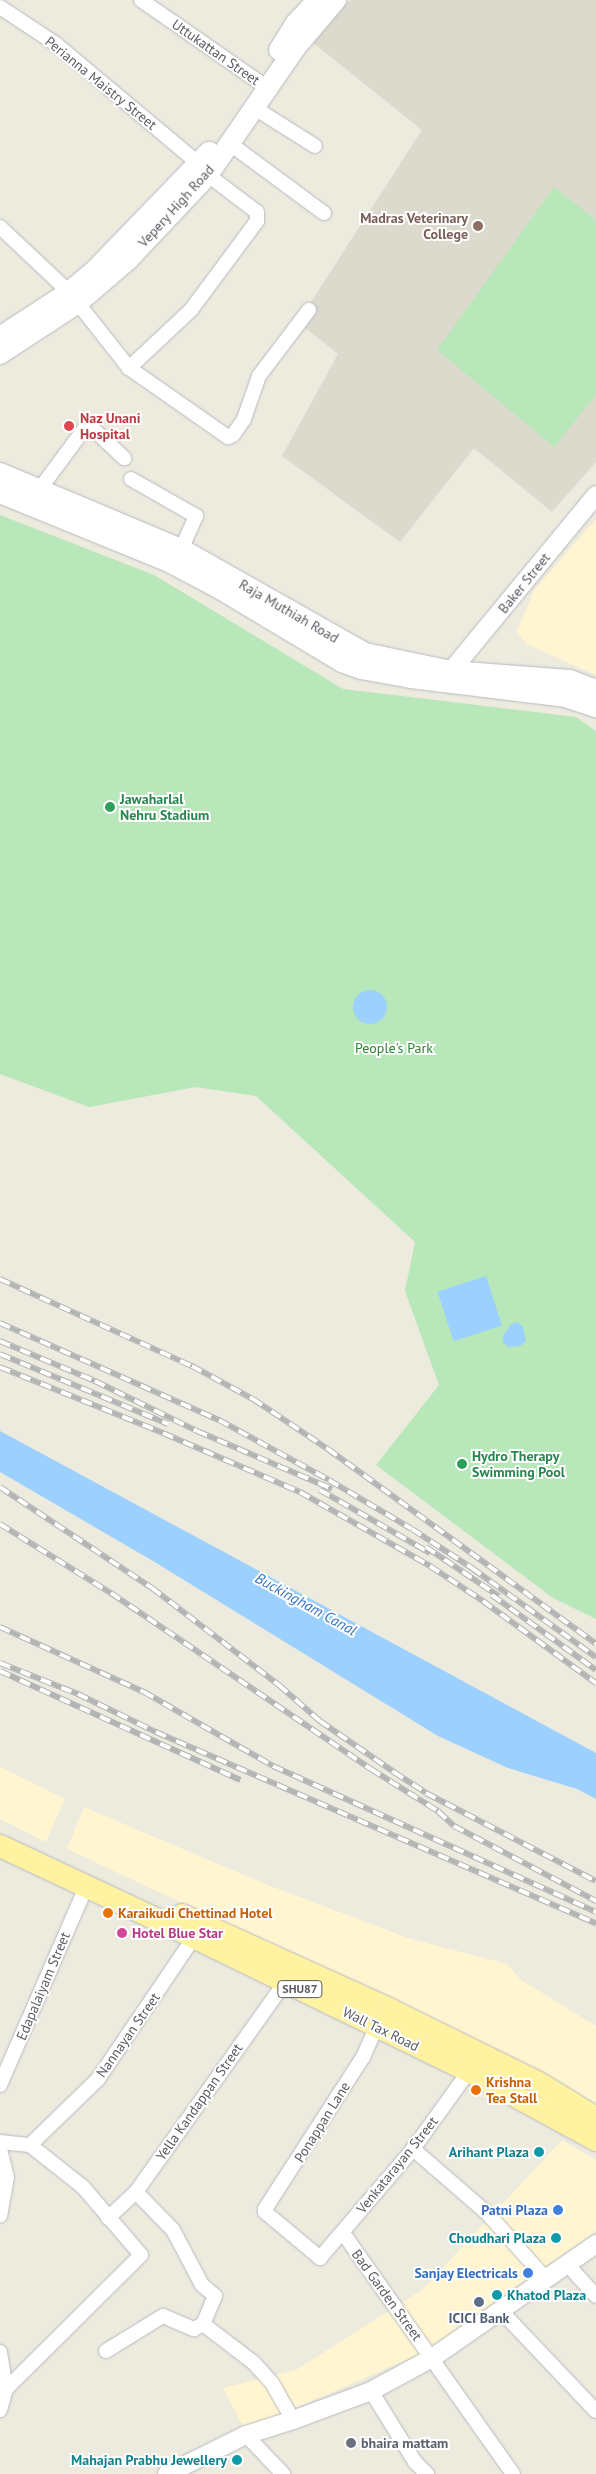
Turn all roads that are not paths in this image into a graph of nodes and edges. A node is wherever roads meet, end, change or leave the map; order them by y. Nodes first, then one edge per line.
1 (317, 0) edge
2 (336, 0) edge
3 (148, 2) edge
4 (0, 7) edge
5 (262, 84) junction
6 (254, 107) junction
7 (229, 144) junction
8 (315, 146) dead end
9 (203, 170) junction
10 (324, 214) dead end
11 (0, 227) edge
12 (74, 298) junction
13 (309, 310) dead end
14 (0, 341) edge
15 (130, 368) junction
16 (124, 458) dead end
17 (0, 473) edge
18 (131, 479) dead end
19 (39, 490) junction
20 (0, 493) edge
21 (596, 494) edge
22 (181, 550) junction
23 (363, 661) junction
24 (451, 671) junction
25 (596, 690) edge
26 (596, 707) edge
27 (0, 1830) edge
28 (0, 1846) edge
29 (86, 1887) junction
30 (194, 1937) junction
31 (285, 1982) junction
32 (376, 2028) junction
33 (469, 2071) junction
34 (0, 2085) edge
35 (596, 2118) edge
36 (596, 2140) edge
37 (0, 2142) edge
38 (30, 2145) junction
39 (0, 2149) edge
40 (413, 2149) junction
41 (136, 2192) junction
42 (0, 2215) edge
43 (108, 2218) junction
44 (343, 2233) junction
45 (596, 2244) edge
46 (322, 2258) joint
47 (567, 2264) junction
48 (546, 2279) junction
49 (596, 2296) edge
50 (501, 2311) junction
51 (203, 2324) junction
52 (106, 2351) dead end
53 (0, 2352) edge
54 (432, 2358) junction
55 (6, 2389) junction
56 (371, 2391) junction
57 (0, 2410) edge
58 (596, 2411) edge
59 (293, 2420) junction
60 (246, 2435) junction
61 (167, 2474) edge
62 (283, 2474) edge
63 (427, 2474) edge
64 (513, 2474) edge

1 - 5 main road, Vepery High Road
2 - 5 main road, Vepery High Road
3 - 5 street, Uttukattan Street
4 - 9 street, Perianna Maistry Street
5 - 6 main road, Vepery High Road
5 - 9 main road, Vepery High Road
6 - 7 main road, Vepery High Road
6 - 8 street
7 - 9 main road, Vepery High Road
7 - 10 street
9 - 12 main road, Vepery High Road
9 - 15 street, Perianna Maistry Street
11 - 12 street
12 - 14 main road, Vepery High Road
12 - 15 street
13 - 15 street
16 - 19 street
17 - 19 main road, Raja Muthiah Road
18 - 22 street
19 - 22 main road, Raja Muthiah Road
20 - 23 main road, Raja Muthiah Road
21 - 24 street, Baker Street
22 - 23 main road, Raja Muthiah Road
23 - 24 main road, Raja Muthiah Road
23 - 26 main road, Raja Muthiah Road
24 - 25 main road, Raja Muthiah Road
27 - 35 main road, Wall Tax Road / SHU87
28 - 29 main road, Wall Tax Road / SHU87
29 - 30 main road, Wall Tax Road / SHU87
29 - 34 street, Edapalaiyam Street
30 - 31 main road, Wall Tax Road / SHU87
30 - 38 street, Nannayan Street
31 - 32 main road, Wall Tax Road / SHU87
31 - 41 street, Yella Kandappan Street
32 - 33 main road, Wall Tax Road / SHU87
32 - 46 street, Ponappan Lane
33 - 36 main road, Wall Tax Road / SHU87
33 - 40 street, Venkatarayan Street
37 - 38 street
38 - 43 street
39 - 42 street
40 - 44 street, Venkatarayan Street
40 - 48 street
41 - 43 street, Yella Kandappan Street
41 - 51 street
43 - 55 street
44 - 46 street, Venkatarayan Street
44 - 54 street, Bad Garden Street
45 - 47 street
47 - 48 street
47 - 49 street
48 - 50 street
50 - 54 street
50 - 58 street
51 - 52 street
51 - 59 street
53 - 55 street
54 - 56 street
54 - 64 street, Bad Garden Street
55 - 57 street
56 - 59 street
56 - 63 street
59 - 60 street
60 - 61 street
60 - 62 street

